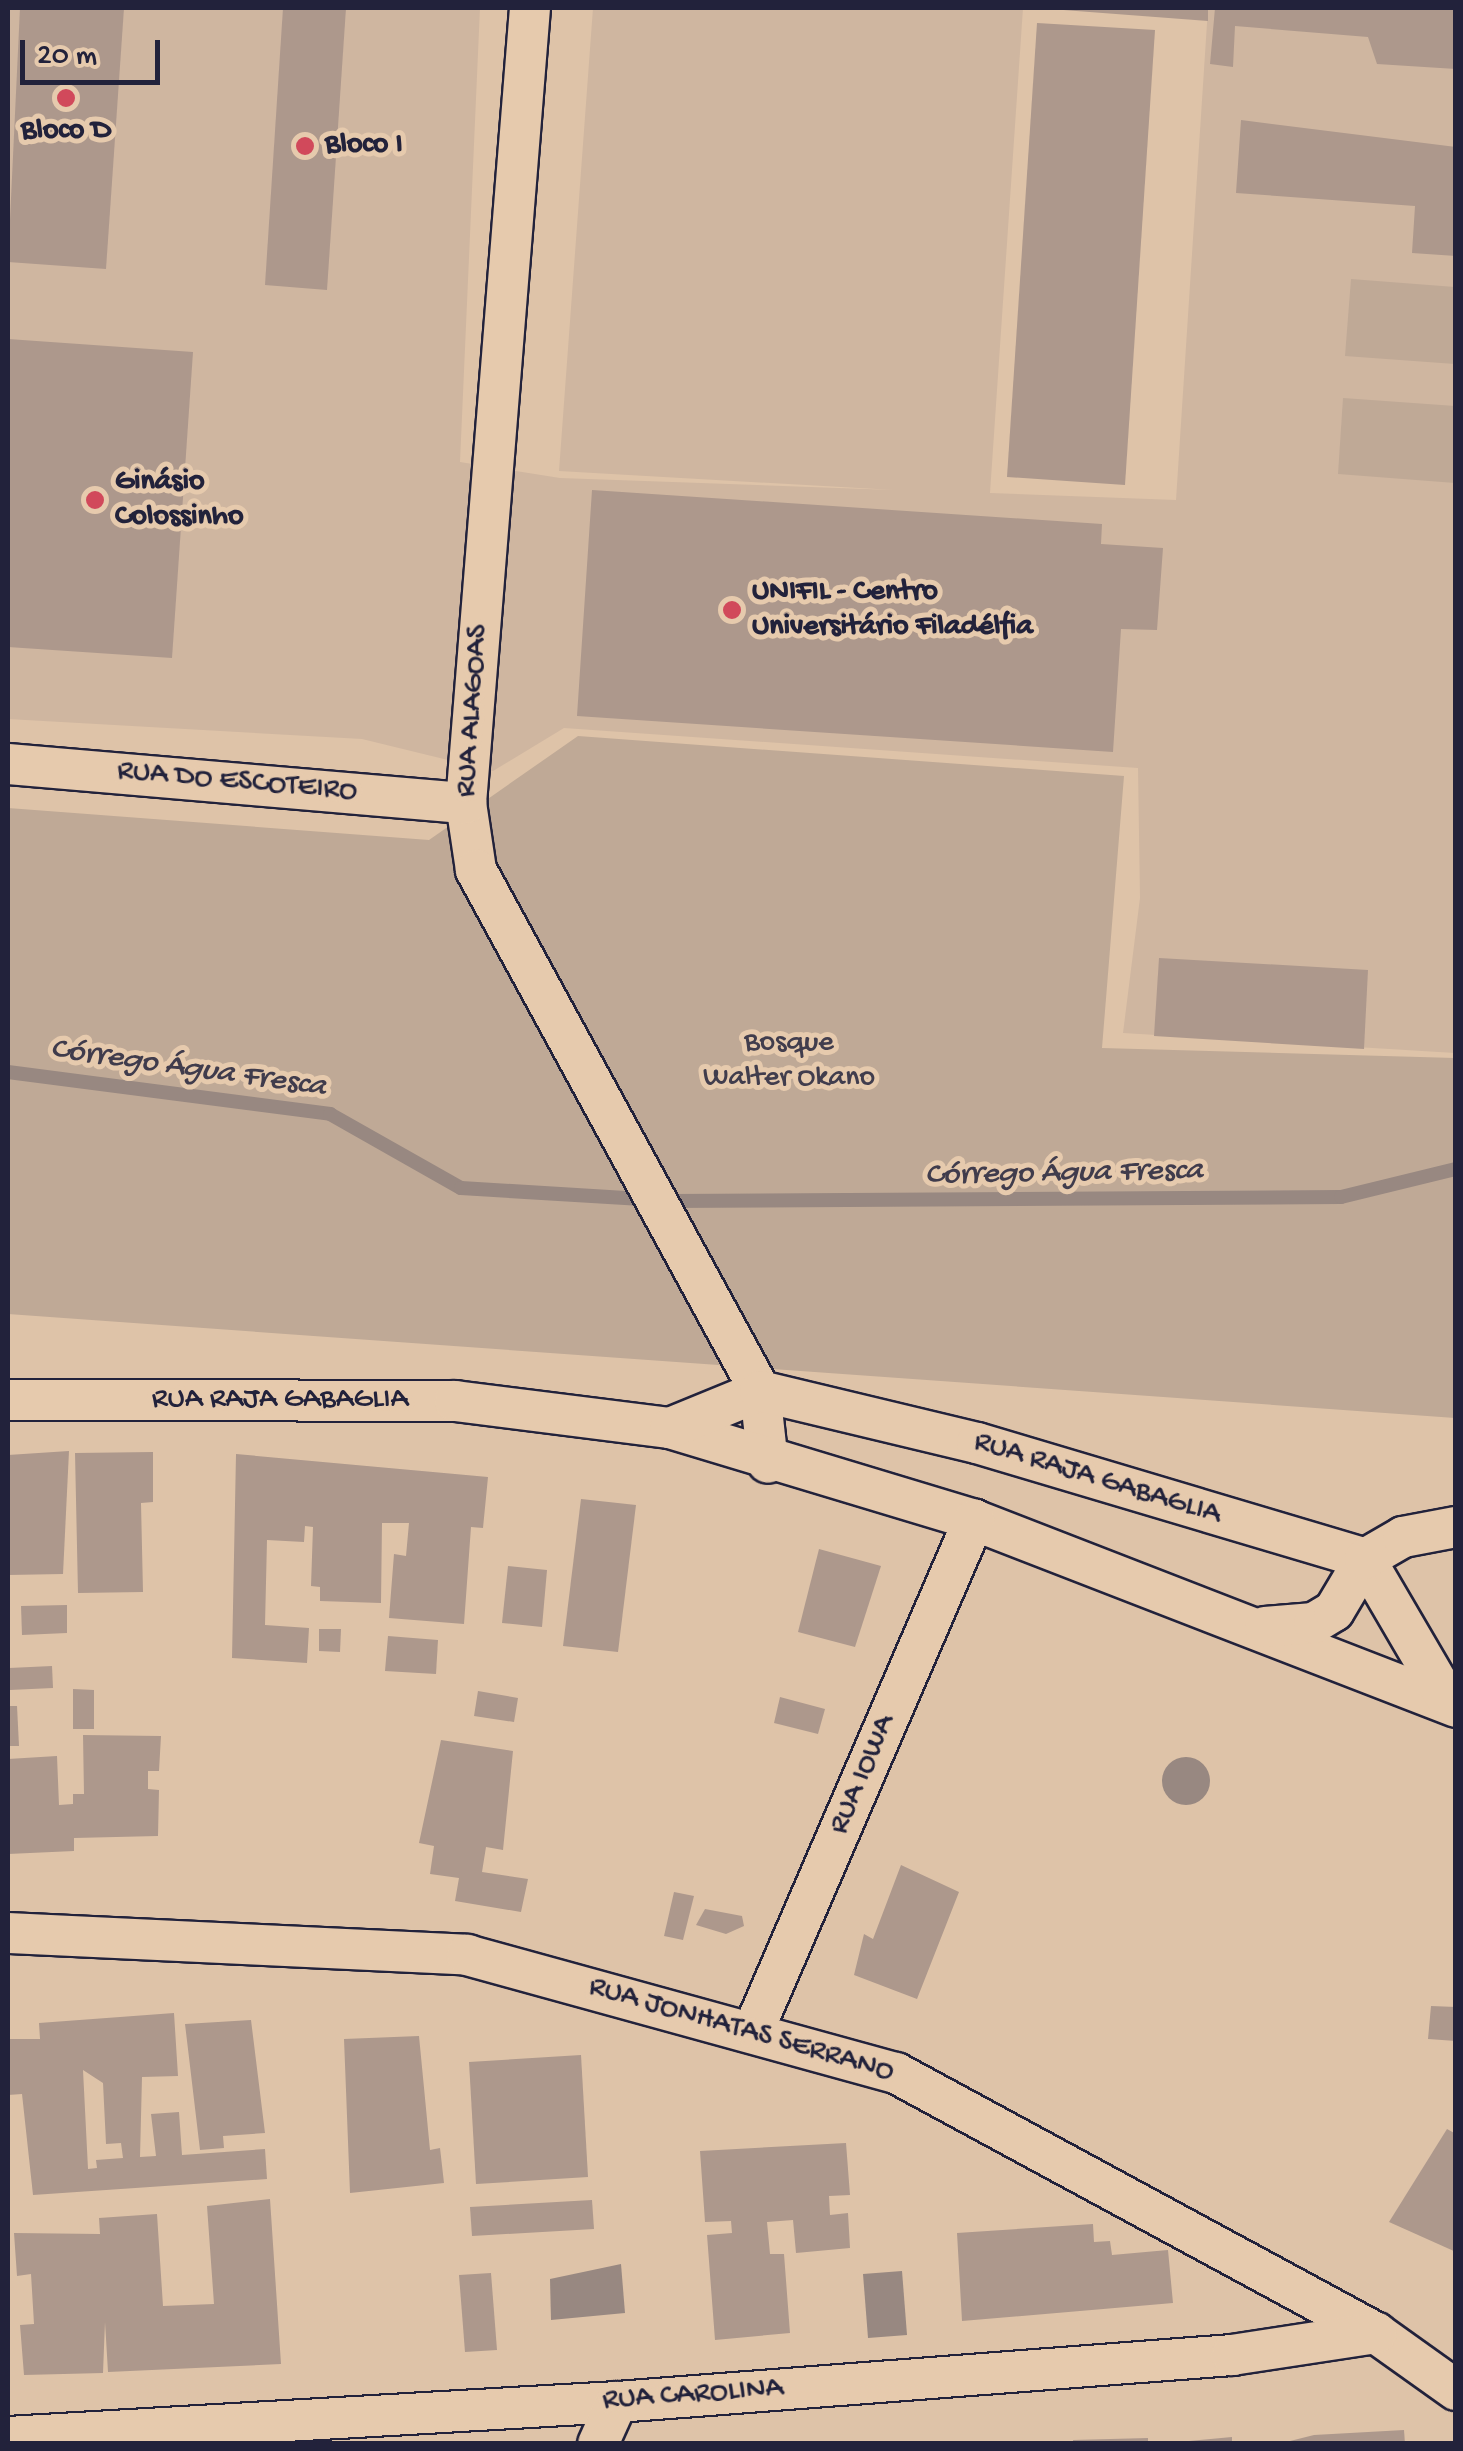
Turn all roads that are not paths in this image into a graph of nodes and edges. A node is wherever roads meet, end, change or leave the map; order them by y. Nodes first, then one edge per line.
1 (530, 8) edge
2 (8, 764) edge
3 (466, 803) junction
4 (760, 1390) junction
5 (8, 1400) edge
6 (670, 1428) junction
7 (768, 1464) junction
8 (974, 1520) junction
9 (1456, 1528) edge
10 (1365, 1559) junction
11 (1246, 1626) junction
12 (1452, 1705) edge
13 (8, 1933) edge
14 (754, 2029) junction
15 (1376, 2333) junction
16 (1456, 2390) edge
17 (617, 2402) junction
18 (8, 2437) edge
19 (598, 2444) edge

1 - 3 street, RUA ALAGOAS
2 - 3 street, RUA DO ESCOTEIRO
3 - 4 street, RUA ALAGOAS
4 - 6 street
4 - 7 street, RUA ALAGOAS
4 - 10 street, RUA RAJA GABAGLIA
5 - 6 street, RUA RAJA GABAGLIA
6 - 7 street, RUA RAJA GABAGLIA
7 - 8 street, RUA RAJA GABAGLIA
8 - 11 street, RUA RAJA GABAGLIA
8 - 14 street, RUA IOWA
9 - 10 street
10 - 11 street
10 - 12 street, RUA RAJA GABAGLIA
11 - 12 street, RUA RAJA GABAGLIA
13 - 14 street, RUA JONHATAS SERRANO
14 - 15 street, RUA JONHATAS SERRANO
15 - 16 street, RUA JONHATAS SERRANO
15 - 17 street, RUA CAROLINA
17 - 18 street, RUA CAROLINA
17 - 19 street

